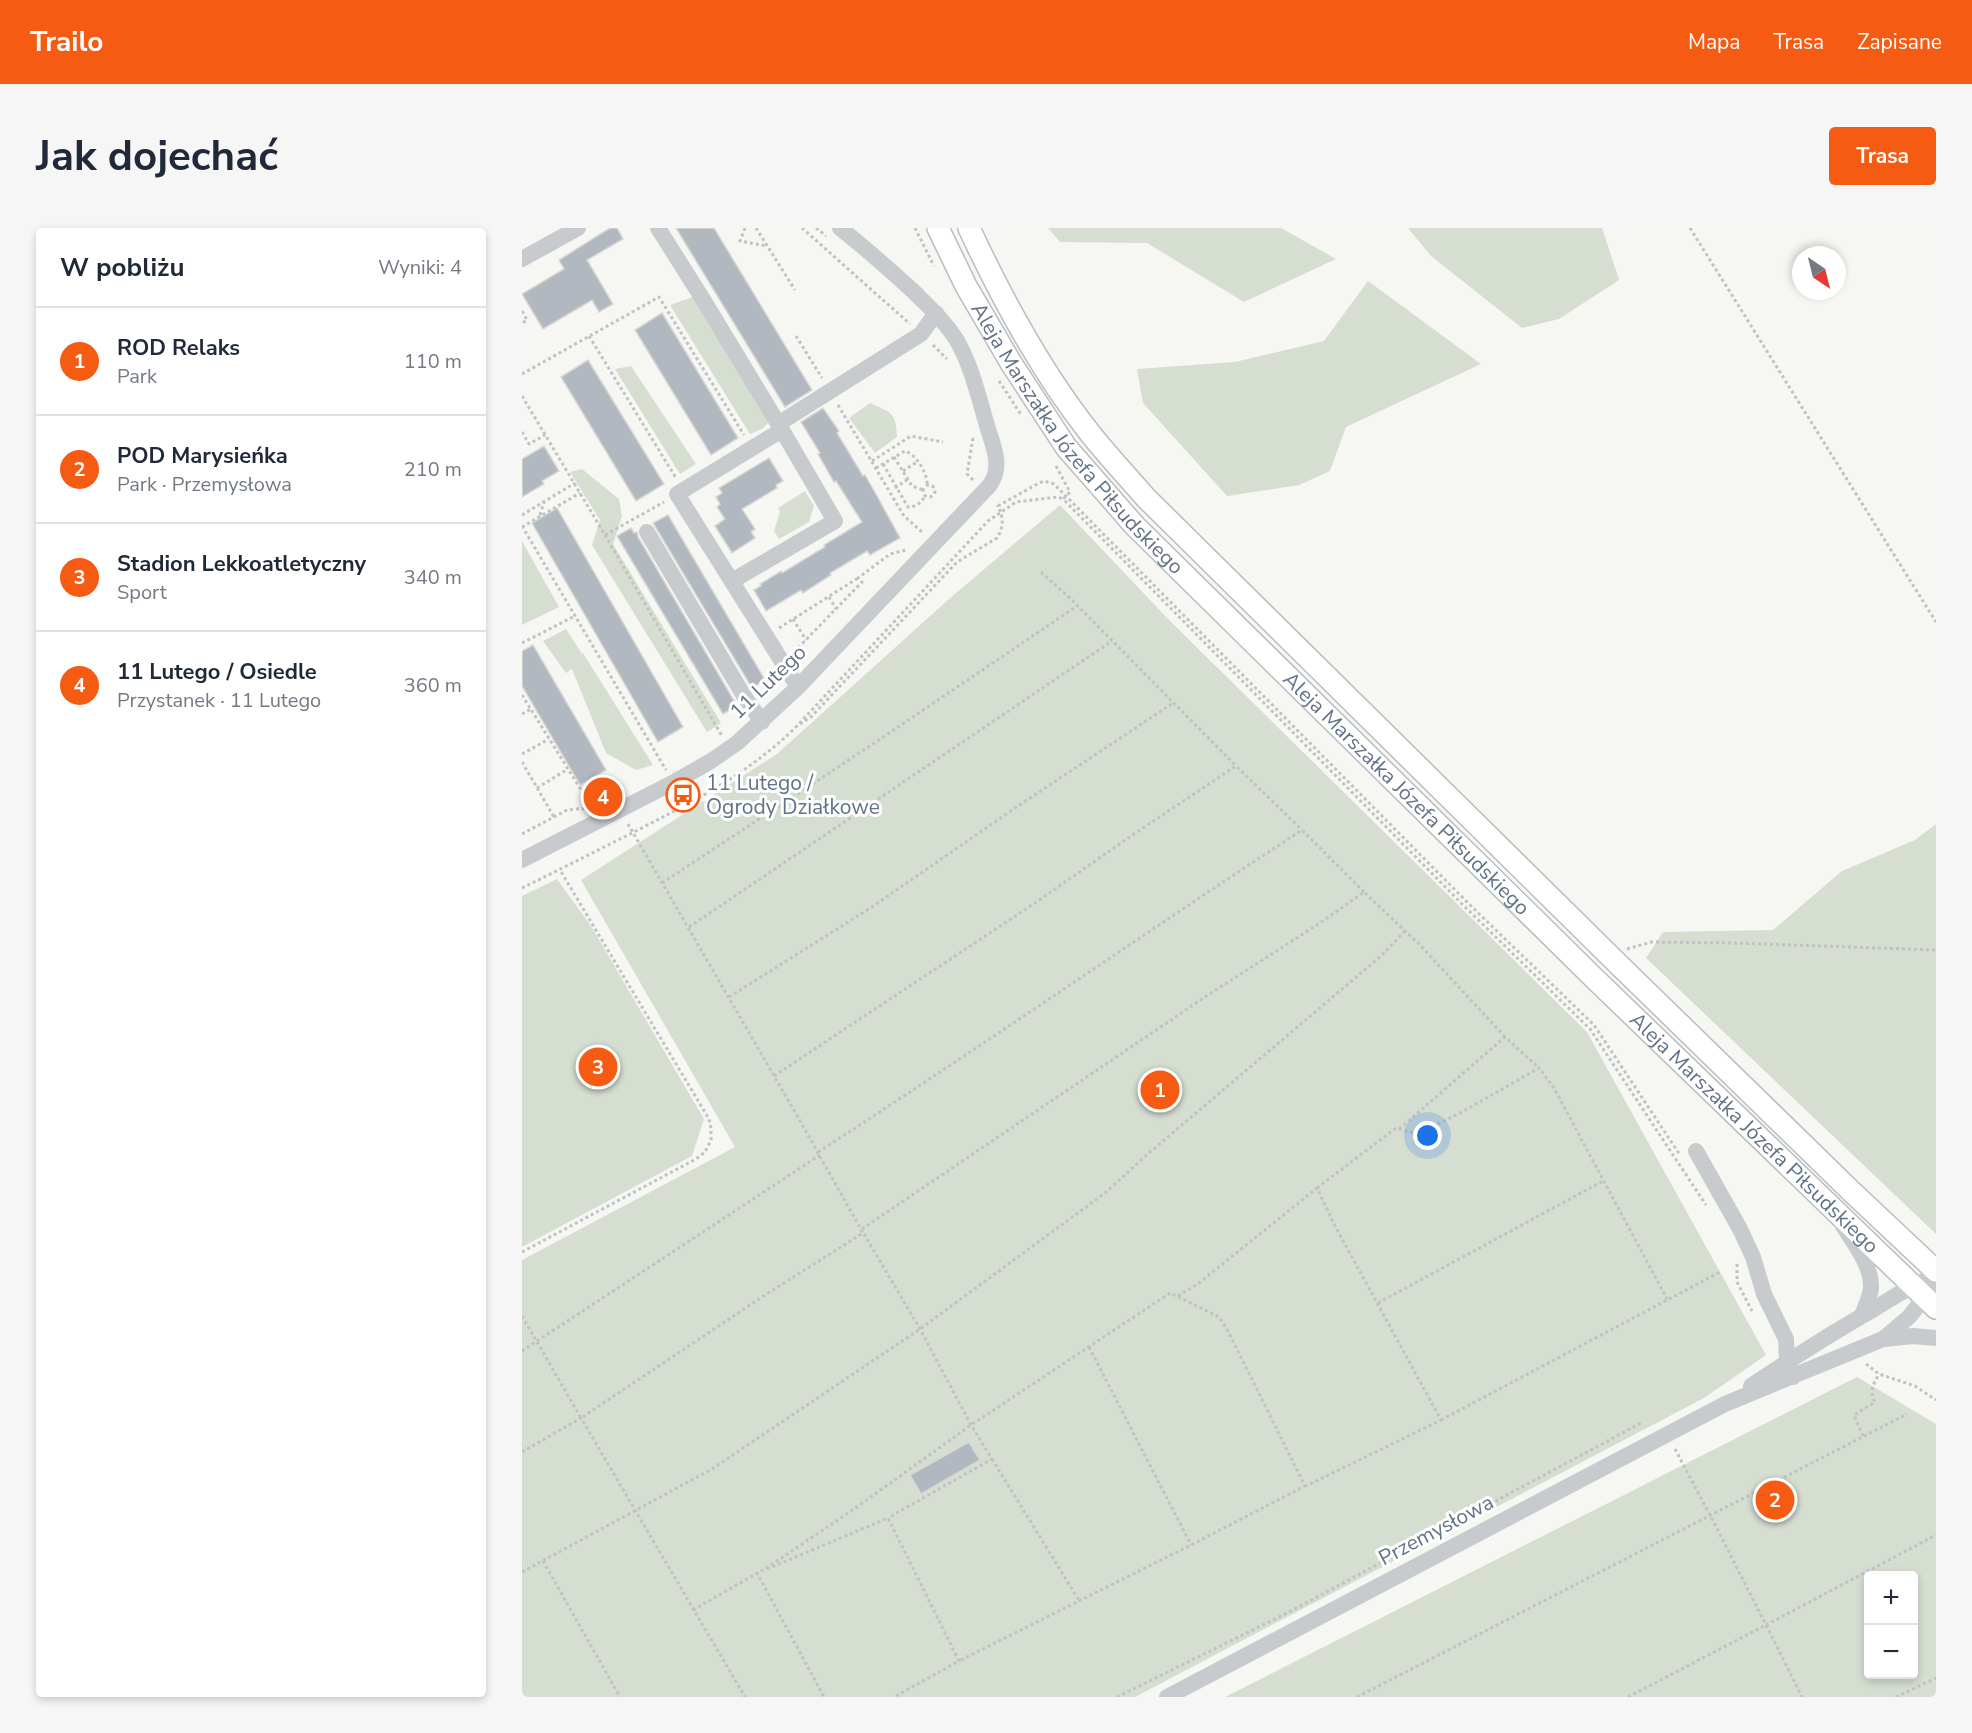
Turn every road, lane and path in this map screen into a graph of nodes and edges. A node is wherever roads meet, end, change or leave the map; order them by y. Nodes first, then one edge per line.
1 (578, 228) edge
2 (658, 228) edge
3 (745, 228) edge
4 (756, 228) edge
5 (802, 228) edge
6 (840, 228) edge
7 (938, 228) edge
8 (969, 228) edge
9 (1690, 228) edge
10 (767, 246) junction
11 (522, 258) edge
12 (795, 290) dead end
13 (522, 311) edge
14 (936, 314) junction
15 (522, 323) edge
16 (921, 334) junction
17 (588, 336) junction
18 (796, 336) dead end
19 (950, 361) dead end
20 (993, 372) dead end
21 (522, 374) edge
22 (830, 392) junction
23 (522, 396) edge
24 (1023, 419) dead end
25 (780, 427) junction
26 (522, 432) edge
27 (545, 435) junction
28 (973, 437) dead end
29 (943, 441) dead end
30 (752, 448) junction
31 (894, 457) junction
32 (872, 461) junction
33 (917, 462) junction
34 (1053, 462) dead end
35 (883, 464) junction
36 (876, 468) junction
37 (903, 471) junction
38 (908, 479) junction
39 (574, 483) junction
40 (927, 485) junction
41 (895, 488) junction
42 (976, 489) junction
43 (922, 490) junction
44 (681, 492) junction
45 (580, 493) junction
46 (925, 496) junction
47 (1064, 497) junction
48 (544, 502) junction
49 (998, 506) junction
50 (1001, 512) junction
51 (522, 515) edge
52 (539, 517) junction
53 (522, 526) edge
54 (647, 532) dead end
55 (605, 535) junction
56 (918, 541) dead end
57 (912, 548) dead end
58 (1041, 572) dead end
59 (858, 578) junction
60 (732, 581) junction
61 (829, 597) junction
62 (1077, 606) junction
63 (836, 609) junction
64 (575, 616) junction
65 (793, 619) junction
66 (1936, 622) edge
67 (766, 636) junction
68 (806, 640) junction
69 (1112, 641) junction
70 (522, 643) edge
71 (794, 681) junction
72 (522, 695) edge
73 (1173, 703) junction
74 (531, 709) junction
75 (522, 714) edge
76 (762, 722) junction
77 (795, 727) junction
78 (723, 738) dead end
79 (549, 739) junction
80 (522, 754) edge
81 (522, 762) edge
82 (1236, 766) junction
83 (568, 769) junction
84 (667, 771) dead end
85 (537, 788) junction
86 (592, 807) dead end
87 (621, 810) junction
88 (554, 817) dead end
89 (1302, 830) junction
90 (633, 832) junction
91 (522, 860) edge
92 (560, 870) junction
93 (662, 883) junction
94 (522, 888) edge
95 (1364, 891) junction
96 (689, 927) junction
97 (1405, 931) junction
98 (1936, 950) edge
99 (1616, 962) junction
100 (729, 998) junction
101 (1505, 1037) junction
102 (1539, 1068) junction
103 (774, 1076) junction
104 (1399, 1129) junction
105 (819, 1154) junction
106 (1691, 1157) joint
107 (1603, 1181) junction
108 (1317, 1188) junction
109 (1704, 1192) dead end
110 (1709, 1200) dead end
111 (1833, 1208) junction
112 (1709, 1210) dead end
113 (862, 1232) junction
114 (522, 1252) edge
115 (1742, 1258) dead end
116 (1737, 1260) dead end
117 (1742, 1270) dead end
118 (1936, 1271) edge
119 (1720, 1272) dead end
120 (1936, 1278) edge
121 (1927, 1293) edge
122 (1178, 1296) junction
123 (1667, 1299) junction
124 (1378, 1303) junction
125 (1752, 1311) dead end
126 (522, 1316) edge
127 (1862, 1316) junction
128 (920, 1329) junction
129 (1936, 1338) edge
130 (1883, 1339) junction
131 (537, 1342) junction
132 (1089, 1347) junction
133 (522, 1351) edge
134 (1790, 1370) junction
135 (1936, 1400) edge
136 (1908, 1413) dead end
137 (581, 1418) junction
138 (1441, 1420) junction
139 (1641, 1423) dead end
140 (970, 1425) junction
141 (1667, 1434) junction
142 (1863, 1437) junction
143 (522, 1452) edge
144 (992, 1459) junction
145 (1305, 1486) junction
146 (635, 1512) junction
147 (1710, 1515) junction
148 (888, 1518) junction
149 (1936, 1535) edge
150 (1191, 1545) junction
151 (543, 1561) junction
152 (522, 1572) edge
153 (757, 1573) junction
154 (1080, 1602) junction
155 (693, 1610) junction
156 (1766, 1625) junction
157 (959, 1661) junction
158 (1936, 1678) edge
159 (620, 1697) edge
160 (745, 1697) edge
161 (824, 1697) edge
162 (894, 1697) edge
163 (1117, 1697) edge
164 (1167, 1697) edge
165 (1357, 1697) edge
166 (1628, 1697) edge
167 (1802, 1697) edge
168 (1896, 1697) edge

1 - 11 street
2 - 25 street
3 - 10 path
4 - 10 path
5 - 16 path
6 - 14 street
7 - 111 main road, Aleja Marszałka Józefa Piłsudskiego
8 - 99 main road, Aleja Marszałka Józefa Piłsudskiego
9 - 66 path
10 - 12 path
13 - 15 path
14 - 16 street
14 - 42 street, 11 Lutego
16 - 19 path
16 - 22 street
17 - 21 path
17 - 30 path
17 - 44 path
18 - 22 path
20 - 24 path
22 - 25 street
22 - 32 path
23 - 27 path
25 - 30 street
25 - 60 street
26 - 27 path
27 - 39 path
28 - 42 path
29 - 32 path
30 - 44 street
31 - 33 path
31 - 35 path
31 - 37 path
32 - 36 path
33 - 37 path
33 - 40 path
34 - 47 path
35 - 36 path
35 - 41 path
36 - 56 path
37 - 38 path
38 - 41 path
38 - 43 path
39 - 45 path
39 - 48 path
40 - 43 path
40 - 46 path
41 - 46 path
42 - 49 path
42 - 71 street, 11 Lutego
43 - 46 path
44 - 55 path
44 - 60 street
45 - 52 path
45 - 55 path
47 - 49 path
47 - 50 path
47 - 106 path
47 - 112 path
48 - 51 path
48 - 52 path
49 - 50 path
50 - 77 path
50 - 77 path
52 - 53 path
53 - 64 path
54 - 76 street
55 - 78 path
57 - 59 path
58 - 62 path
59 - 61 path
59 - 63 path
60 - 67 street
61 - 63 path
61 - 65 path
62 - 69 path
62 - 93 path
63 - 68 path
64 - 70 path
64 - 84 path
65 - 67 path
65 - 68 path
67 - 71 street
68 - 71 path
69 - 73 path
69 - 96 path
71 - 76 street, 11 Lutego
72 - 74 path
73 - 82 path
73 - 100 path
74 - 75 path
74 - 79 path
76 - 87 street, 11 Lutego
77 - 90 path
79 - 80 path
79 - 83 path
81 - 85 path
82 - 89 path
82 - 103 path
83 - 85 path
83 - 86 path
85 - 88 path
87 - 90 path
87 - 91 street, 11 Lutego
89 - 95 path
89 - 105 path
90 - 92 path
90 - 93 path
92 - 94 path
92 - 114 path
93 - 96 path
95 - 97 path
95 - 113 path
96 - 100 path
97 - 101 path
97 - 128 path
98 - 99 path
99 - 118 main road, Aleja Marszałka Józefa Piłsudskiego
100 - 103 path
101 - 102 path
101 - 104 path
102 - 104 path
102 - 107 path
103 - 105 path
104 - 108 path
105 - 113 path
105 - 131 path
106 - 134 street
107 - 123 path
107 - 124 path
108 - 122 path
108 - 124 path
109 - 110 path
111 - 121 main road, Aleja Marszałka Józefa Piłsudskiego
111 - 127 street
113 - 128 path
113 - 137 path
115 - 117 path
116 - 125 path
119 - 123 path
120 - 121 street, Przemysłowa
121 - 127 street, Przemysłowa
121 - 130 street, Przemysłowa
122 - 132 path
122 - 145 path
123 - 138 path
124 - 138 path
126 - 131 path
127 - 134 street, Przemysłowa
128 - 140 path
128 - 146 path
129 - 130 street
130 - 134 street, Przemysłowa
131 - 133 path
131 - 137 path
132 - 140 path
132 - 150 path
134 - 141 street, Przemysłowa
135 - 142 path
136 - 142 path
137 - 143 path
137 - 146 path
138 - 145 path
139 - 163 path
140 - 144 path
140 - 153 path
141 - 147 path
141 - 164 street, Przemysłowa
142 - 147 path
144 - 148 path
144 - 154 path
145 - 150 path
146 - 151 path
146 - 155 path
147 - 156 path
147 - 165 path
148 - 153 path
148 - 157 path
149 - 156 path
150 - 154 path
151 - 152 path
151 - 159 path
153 - 155 path
153 - 161 path
154 - 157 path
155 - 160 path
156 - 166 path
156 - 167 path
157 - 162 path
158 - 168 path

